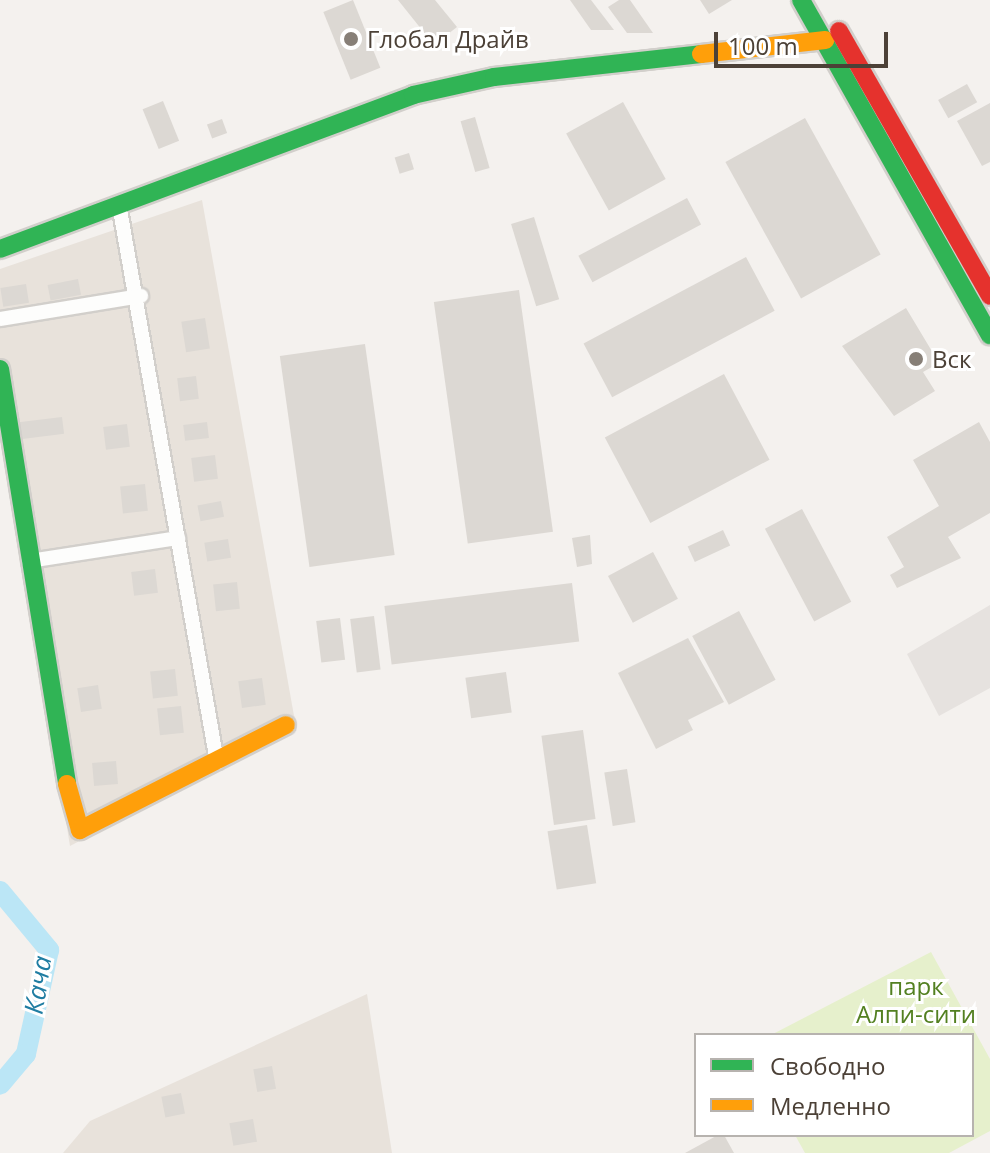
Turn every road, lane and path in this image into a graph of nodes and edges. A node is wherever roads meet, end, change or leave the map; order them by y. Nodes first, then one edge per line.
1 (801, 0) edge
2 (821, 0) edge
3 (825, 40) junction
4 (119, 204) junction
5 (0, 249) edge
6 (141, 296) junction
7 (990, 296) edge
8 (0, 319) edge
9 (990, 335) edge
10 (0, 369) edge
11 (178, 538) junction
12 (29, 561) junction
13 (286, 725) dead end
14 (217, 762) junction

1 - 3 main road
2 - 7 main road
3 - 4 main road
3 - 9 main road
4 - 5 main road
4 - 6 street
6 - 8 street
6 - 11 street
10 - 12 main road
11 - 12 street
11 - 14 street
12 - 14 main road
13 - 14 main road

